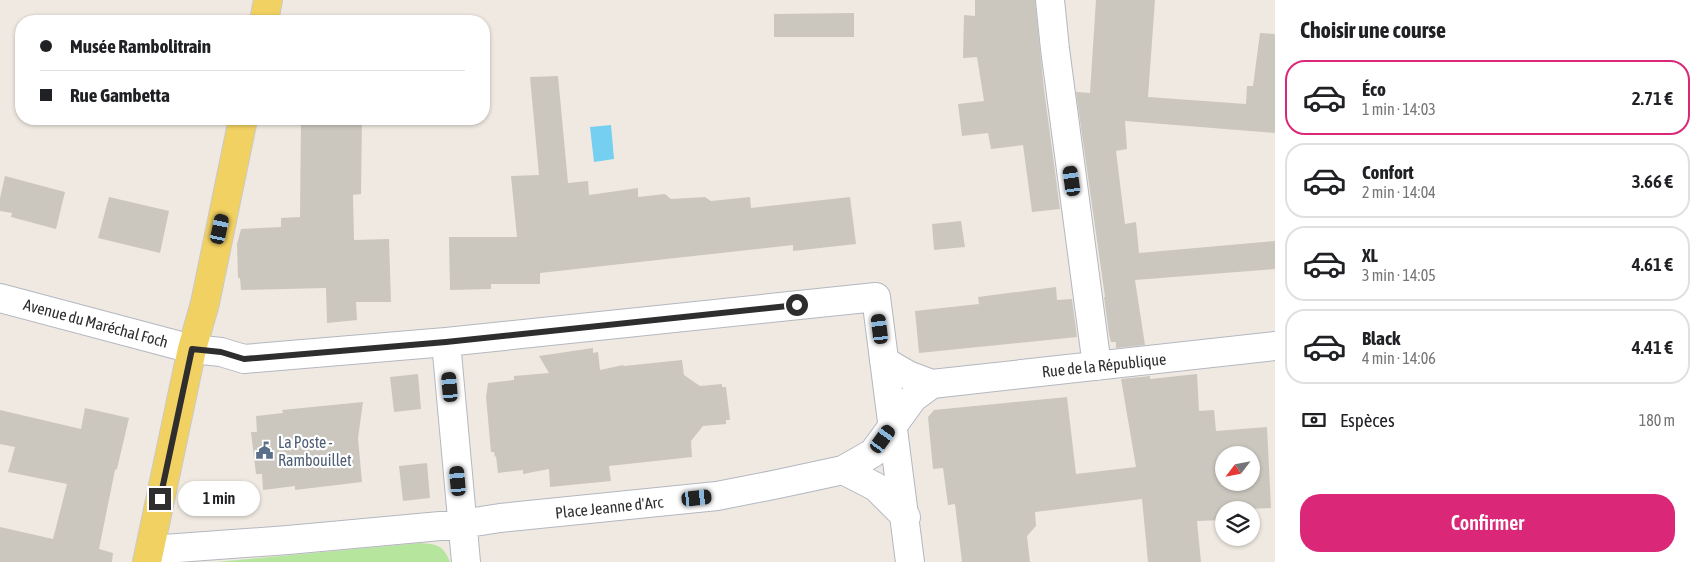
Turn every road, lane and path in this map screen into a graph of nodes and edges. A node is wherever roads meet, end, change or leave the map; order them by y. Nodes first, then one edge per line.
1 (268, 0) edge
2 (1050, 0) edge
3 (265, 15) edge
4 (242, 125) edge
5 (0, 298) edge
6 (446, 342) junction
7 (1275, 346) edge
8 (192, 349) junction
9 (1097, 366) junction
10 (886, 374) junction
11 (932, 384) junction
12 (893, 425) junction
13 (843, 470) junction
14 (906, 516) junction
15 (462, 524) junction
16 (148, 556) edge
17 (466, 562) edge
18 (910, 562) edge

1 - 3 main road
2 - 9 street
4 - 8 main road
5 - 8 street, Avenue du Maréchal Foch
6 - 8 street, Avenue du Maréchal Foch
6 - 10 street, Avenue du Maréchal Foch
6 - 15 street
7 - 9 street, Rue de la République
8 - 16 main road
9 - 11 street, Rue de la République
10 - 11 street, Rue de la République
10 - 12 street
11 - 12 street
12 - 13 street, Place Jeanne d'Arc
12 - 14 street
13 - 14 street
13 - 15 street, Place Jeanne d'Arc
14 - 18 street
15 - 16 street, Place Jeanne d'Arc
15 - 17 street

